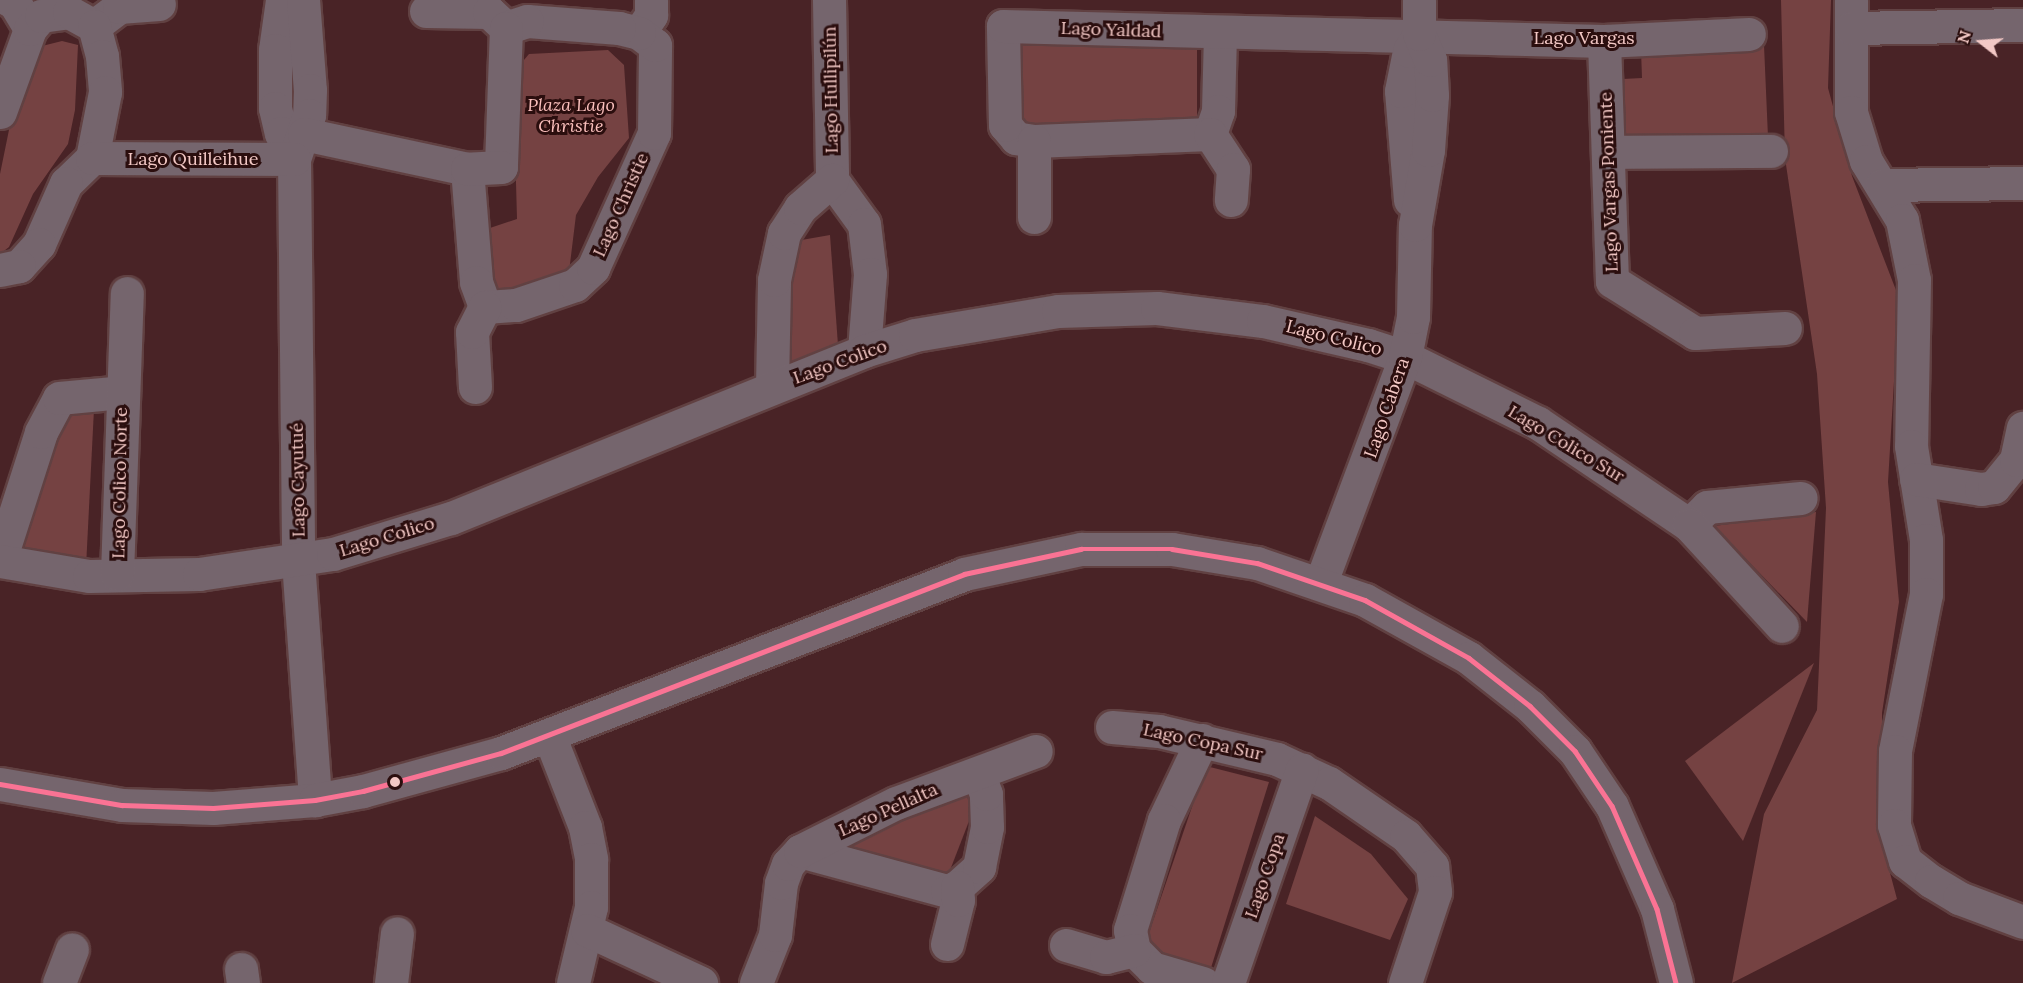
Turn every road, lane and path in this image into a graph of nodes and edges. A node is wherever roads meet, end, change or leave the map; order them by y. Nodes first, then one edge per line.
1 (9, 0) edge
2 (282, 0) edge
3 (303, 0) edge
4 (651, 0) edge
5 (829, 0) edge
6 (1419, 0) edge
7 (159, 4) dead end
8 (426, 11) dead end
9 (1002, 13) edge
10 (1851, 14) edge
11 (2023, 25) edge
12 (94, 26) junction
13 (506, 28) junction
14 (30, 29) junction
15 (639, 33) junction
16 (1220, 34) junction
17 (1419, 34) junction
18 (1749, 34) dead end
19 (1604, 40) junction
20 (0, 112) edge
21 (1210, 134) junction
22 (1034, 141) junction
23 (299, 146) junction
24 (1771, 151) dead end
25 (1608, 152) junction
26 (92, 158) junction
27 (467, 169) junction
28 (832, 180) junction
29 (2023, 183) edge
30 (1882, 185) junction
31 (1231, 200) dead end
32 (1034, 217) dead end
33 (0, 270) edge
34 (127, 293) dead end
35 (485, 307) junction
36 (1785, 328) dead end
37 (864, 351) junction
38 (1405, 357) junction
39 (476, 387) dead end
40 (772, 387) junction
41 (122, 392) junction
42 (2023, 428) edge
43 (1916, 479) junction
44 (1801, 498) dead end
45 (1689, 525) junction
46 (0, 561) edge
47 (298, 561) junction
48 (117, 574) junction
49 (1321, 582) junction
50 (1782, 626) dead end
51 (1112, 727) dead end
52 (549, 735) junction
53 (1202, 740) junction
54 (1036, 751) dead end
55 (1302, 769) junction
56 (978, 773) junction
57 (0, 784) edge
58 (315, 800) junction
59 (800, 851) junction
60 (957, 887) junction
61 (2023, 922) edge
62 (587, 930) junction
63 (397, 933) dead end
64 (947, 944) dead end
65 (1066, 945) dead end
66 (72, 949) dead end
67 (1134, 950) junction
68 (59, 983) edge
69 (391, 983) edge
70 (573, 983) edge
71 (701, 983) edge
72 (756, 983) edge
73 (1203, 983) edge
74 (1228, 983) edge
75 (1405, 983) edge
76 (1676, 983) edge

1 - 14 street
2 - 23 street, Lago Cayutué
3 - 23 street, Lago Cayutué
4 - 15 street
5 - 28 street, Lago Hullipilún
6 - 17 street, Lago Cabera
7 - 12 street
8 - 13 street
9 - 16 street, Lago Yaldad
9 - 22 street, Lago Yaldad
10 - 11 street
10 - 30 street
12 - 14 street
12 - 26 street
13 - 15 street
13 - 27 street
14 - 20 street
15 - 35 street, Lago Christie
16 - 17 street, Lago Yaldad
16 - 21 street
17 - 19 street, Lago Vargas
17 - 38 street, Lago Cabera
18 - 19 street, Lago Vargas
19 - 25 street, Lago Vargas Poniente
21 - 22 street, Lago Yaldad
21 - 31 street
22 - 32 street
23 - 26 street, Lago Quilleihue
23 - 27 street
23 - 47 street, Lago Cayutué
24 - 25 street
25 - 36 street, Lago Vargas Poniente
26 - 33 street
27 - 35 street
28 - 37 street, Lago Hullipilún
28 - 40 street, Lago Hullipilún
29 - 30 street
30 - 43 street
34 - 41 street, Lago Colico Norte
35 - 39 street
37 - 38 street, Lago Colico
37 - 40 street, Lago Colico
38 - 45 street, Lago Colico Sur
38 - 49 street, Lago Cabera
40 - 47 street, Lago Colico
41 - 46 street, Lago Colico Norte
41 - 48 street, Lago Colico Norte
42 - 43 street
43 - 61 street
44 - 45 street
45 - 50 street, Lago Colico Sur
46 - 48 street, Lago Colico Norte
47 - 48 street, Lago Colico Norte
47 - 58 street, Lago Cayutué
49 - 52 street
49 - 76 street
51 - 53 street, Lago Copa Sur
52 - 58 street
52 - 62 street
53 - 55 street, Lago Copa Sur
53 - 67 street
54 - 56 street, Lago Pellalta
55 - 74 street, Lago Copa
55 - 75 street, Lago Copa Sur
56 - 59 street, Lago Pellalta
56 - 60 street
57 - 58 street
59 - 60 street, Lago Pellalta
59 - 72 street, Lago Pellalta
60 - 64 street
62 - 70 street
62 - 71 street
63 - 69 street
65 - 67 street
66 - 68 street
67 - 73 street

